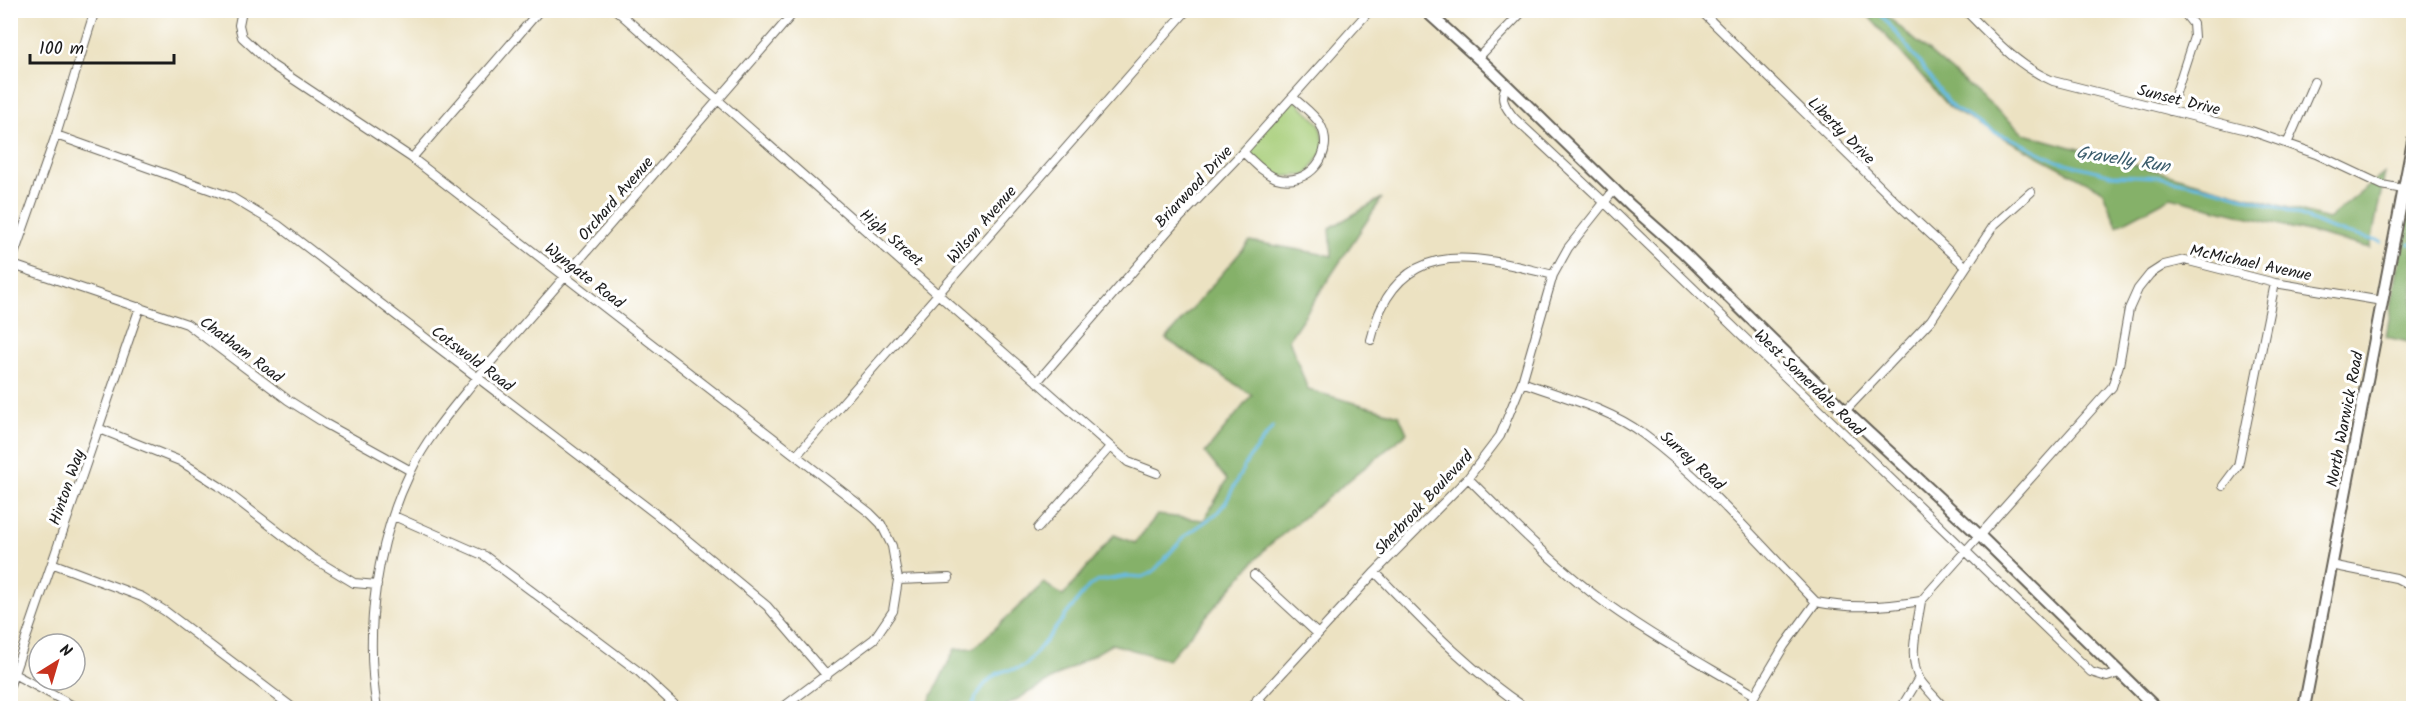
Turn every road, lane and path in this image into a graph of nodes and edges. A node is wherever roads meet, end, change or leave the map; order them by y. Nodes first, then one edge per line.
1 (95, 10) edge
2 (242, 10) edge
3 (540, 10) edge
4 (616, 10) edge
5 (796, 10) edge
6 (1187, 10) edge
7 (1370, 10) edge
8 (1425, 10) edge
9 (1524, 10) edge
10 (1700, 10) edge
11 (1965, 10) edge
12 (2182, 10) edge
13 (1478, 58) junction
14 (2314, 82) dead end
15 (1507, 86) junction
16 (1293, 97) junction
17 (717, 101) junction
18 (2170, 111) junction
19 (56, 135) junction
20 (2414, 136) edge
21 (2287, 144) junction
22 (1243, 152) junction
23 (412, 158) junction
24 (1615, 189) junction
25 (2403, 189) junction
26 (2031, 192) dead end
27 (1604, 202) junction
28 (11, 265) edge
29 (1966, 267) junction
30 (1553, 275) junction
31 (565, 276) junction
32 (2275, 283) junction
33 (938, 294) junction
34 (2382, 301) junction
35 (140, 307) junction
36 (1371, 340) dead end
37 (477, 378) junction
38 (1037, 382) junction
39 (1522, 382) junction
40 (1845, 411) junction
41 (100, 429) junction
42 (1110, 447) junction
43 (796, 456) junction
44 (411, 471) junction
45 (1157, 473) dead end
46 (1468, 478) junction
47 (2223, 486) dead end
48 (394, 516) junction
49 (1038, 528) dead end
50 (1980, 536) junction
51 (1966, 551) junction
52 (54, 564) junction
53 (2331, 565) junction
54 (1375, 572) junction
55 (1254, 575) dead end
56 (949, 578) dead end
57 (898, 580) junction
58 (377, 585) junction
59 (2414, 587) edge
60 (1921, 601) junction
61 (1816, 602) junction
62 (1318, 634) junction
63 (13, 673) edge
64 (2119, 673) junction
65 (827, 676) junction
66 (1919, 678) junction
67 (10, 685) edge
68 (1755, 695) junction
69 (1257, 699) junction
70 (2152, 707) edge
71 (77, 708) edge
72 (293, 708) edge
73 (377, 708) edge
74 (678, 708) edge
75 (782, 708) edge
76 (1250, 708) edge
77 (1267, 708) edge
78 (1526, 708) edge
79 (1747, 708) edge
80 (1901, 708) edge
81 (1944, 708) edge
82 (2304, 708) edge

1 - 19 street
2 - 23 street, Wyngate Road
3 - 23 street
4 - 17 street, High Street
5 - 17 street, Orchard Avenue
6 - 33 street, Wilson Avenue
7 - 16 street, Briarwood Drive
8 - 13 main road, West Somerdale Road
9 - 13 street
10 - 29 street, Liberty Drive
11 - 18 street, Sunset Drive
12 - 18 street
13 - 15 main road, West Somerdale Road
14 - 21 street
15 - 24 main road, West Somerdale Road
15 - 27 street, West Somerdale Road
16 - 22 street, Briarwood Drive
16 - 22 street
17 - 31 street, Orchard Avenue
17 - 33 street, High Street
18 - 21 street, Sunset Drive
19 - 28 street
19 - 37 street, Cotswold Road
20 - 25 main road, North Warwick Road
21 - 25 street, Sunset Drive
22 - 38 street, Briarwood Drive
23 - 31 street, Wyngate Road
24 - 27 street, Sherbrook Boulevard
24 - 40 main road, West Somerdale Road
25 - 34 main road, North Warwick Road
26 - 29 street
27 - 30 street, Sherbrook Boulevard
27 - 51 street, West Somerdale Road
28 - 35 street, Chatham Road
29 - 40 street
30 - 36 street
30 - 39 street, Sherbrook Boulevard
31 - 37 street, Orchard Avenue
31 - 43 street, Wyngate Road
32 - 34 street, McMichael Avenue
32 - 47 street
32 - 50 street, McMichael Avenue
33 - 38 street, High Street
33 - 43 street, Wilson Avenue
34 - 53 main road, North Warwick Road
35 - 41 street, Hinton Way
35 - 44 street, Chatham Road
37 - 44 street, Orchard Avenue
37 - 65 street, Cotswold Road
38 - 42 street, High Street
39 - 46 street, Sherbrook Boulevard
39 - 61 street, Surrey Road
40 - 50 main road, West Somerdale Road
41 - 52 street, Hinton Way
41 - 58 street
42 - 45 street, High Street
42 - 49 street
43 - 57 street, Wyngate Road
44 - 48 street, Orchard Avenue
46 - 54 street, Sherbrook Boulevard
46 - 68 street
48 - 58 street, Orchard Avenue
48 - 74 street
50 - 51 street, McMichael Avenue
50 - 64 main road, West Somerdale Road
51 - 60 street, McMichael Avenue
51 - 64 street, West Somerdale Road
52 - 63 street, Hinton Way
52 - 72 street
53 - 59 street
53 - 82 main road, North Warwick Road
54 - 62 street, Sherbrook Boulevard
54 - 78 street
55 - 62 street
56 - 57 street
57 - 65 street, Wyngate Road
58 - 73 street, Orchard Avenue
60 - 61 street
60 - 66 street
61 - 68 street
62 - 69 street, Sherbrook Boulevard
63 - 67 street, Hinton Way
63 - 71 street
64 - 70 main road, West Somerdale Road
65 - 75 street, Wyngate Road
66 - 80 street
66 - 81 street
68 - 79 street
69 - 76 street, Sherbrook Boulevard
69 - 77 street

